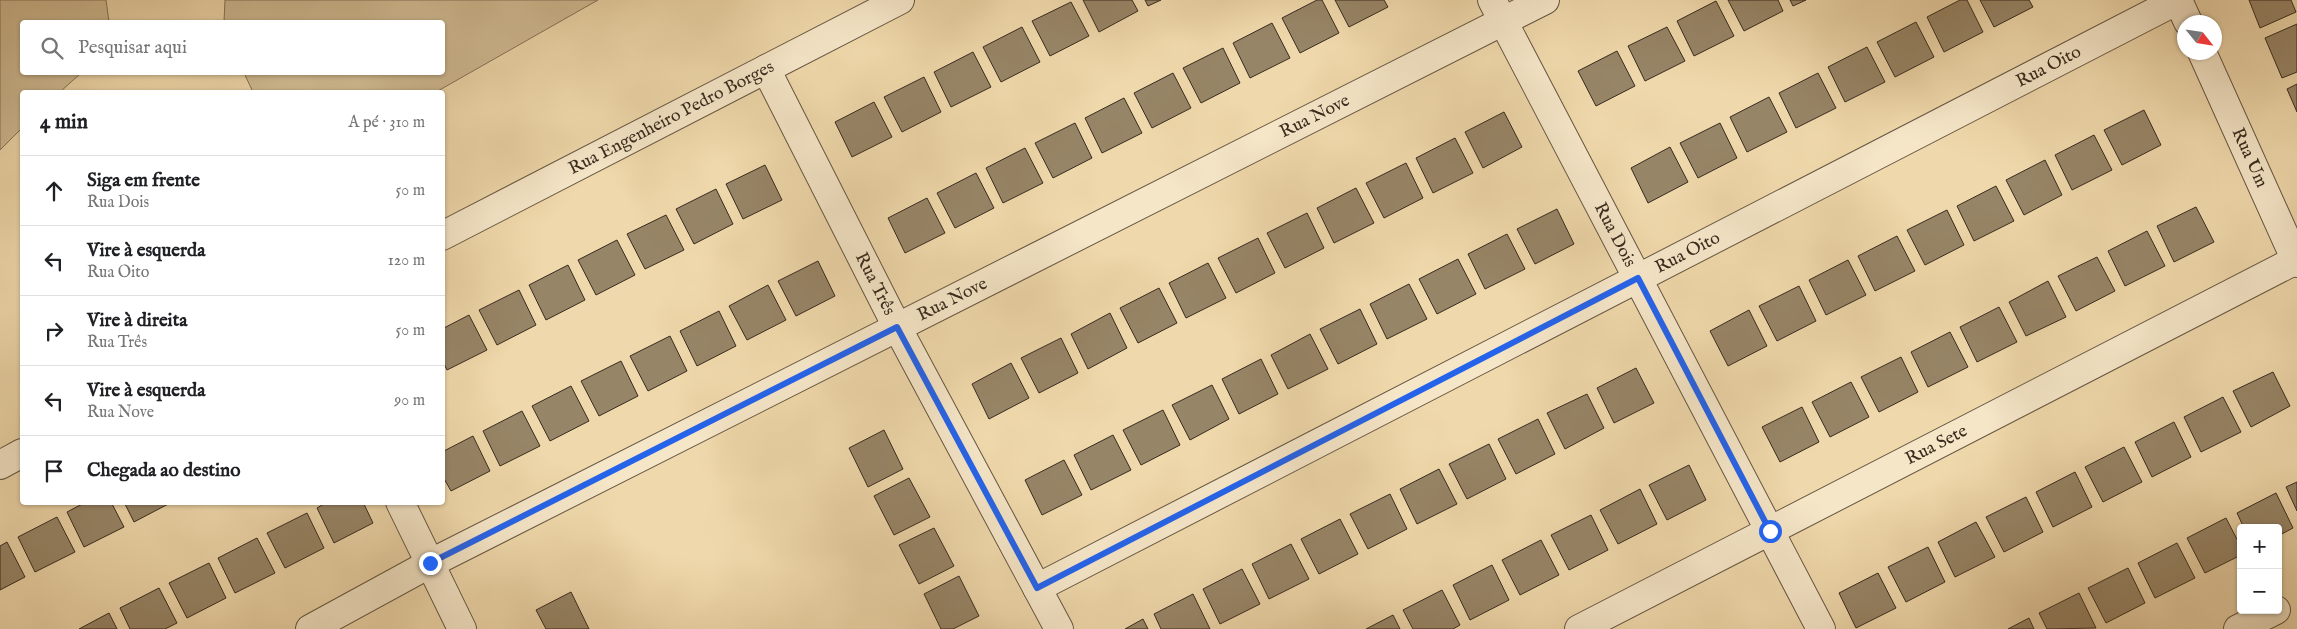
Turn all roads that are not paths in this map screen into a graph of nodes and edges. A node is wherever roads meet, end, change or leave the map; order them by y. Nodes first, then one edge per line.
1 (900, 0) edge
2 (1544, 0) edge
3 (2178, 0) edge
4 (1497, 11) edge
5 (2185, 15) edge
6 (2206, 60) edge
7 (766, 69) junction
8 (445, 234) edge
9 (2296, 261) edge
10 (1638, 278) junction
11 (897, 327) junction
12 (20, 454) edge
13 (0, 465) edge
14 (401, 505) edge
15 (1770, 531) junction
16 (430, 563) junction
17 (1037, 588) junction
18 (2297, 600) edge
19 (2282, 608) edge
20 (2269, 614) edge
21 (310, 629) edge
22 (462, 629) edge
23 (1059, 629) edge
24 (1579, 629) edge
25 (1821, 629) edge
26 (2238, 629) edge

1 - 7 street, Rua Engenheiro Pedro Borges
2 - 4 street, Rua Nove
3 - 5 street
3 - 10 street, Rua Oito
4 - 10 street, Rua Dois
4 - 11 street, Rua Nove
6 - 9 street, Rua Um
7 - 8 street, Rua Engenheiro Pedro Borges
7 - 11 street, Rua Três
9 - 15 street, Rua Sete
10 - 15 street, Rua Dois
10 - 17 street, Rua Oito
11 - 16 street, Rua Nove
11 - 17 street, Rua Três
12 - 13 street
14 - 16 street
15 - 24 street, Rua Sete
15 - 25 street, Rua Dois
16 - 21 street, Rua Nove
16 - 22 street
17 - 23 street, Rua Três
18 - 19 street
20 - 26 street

